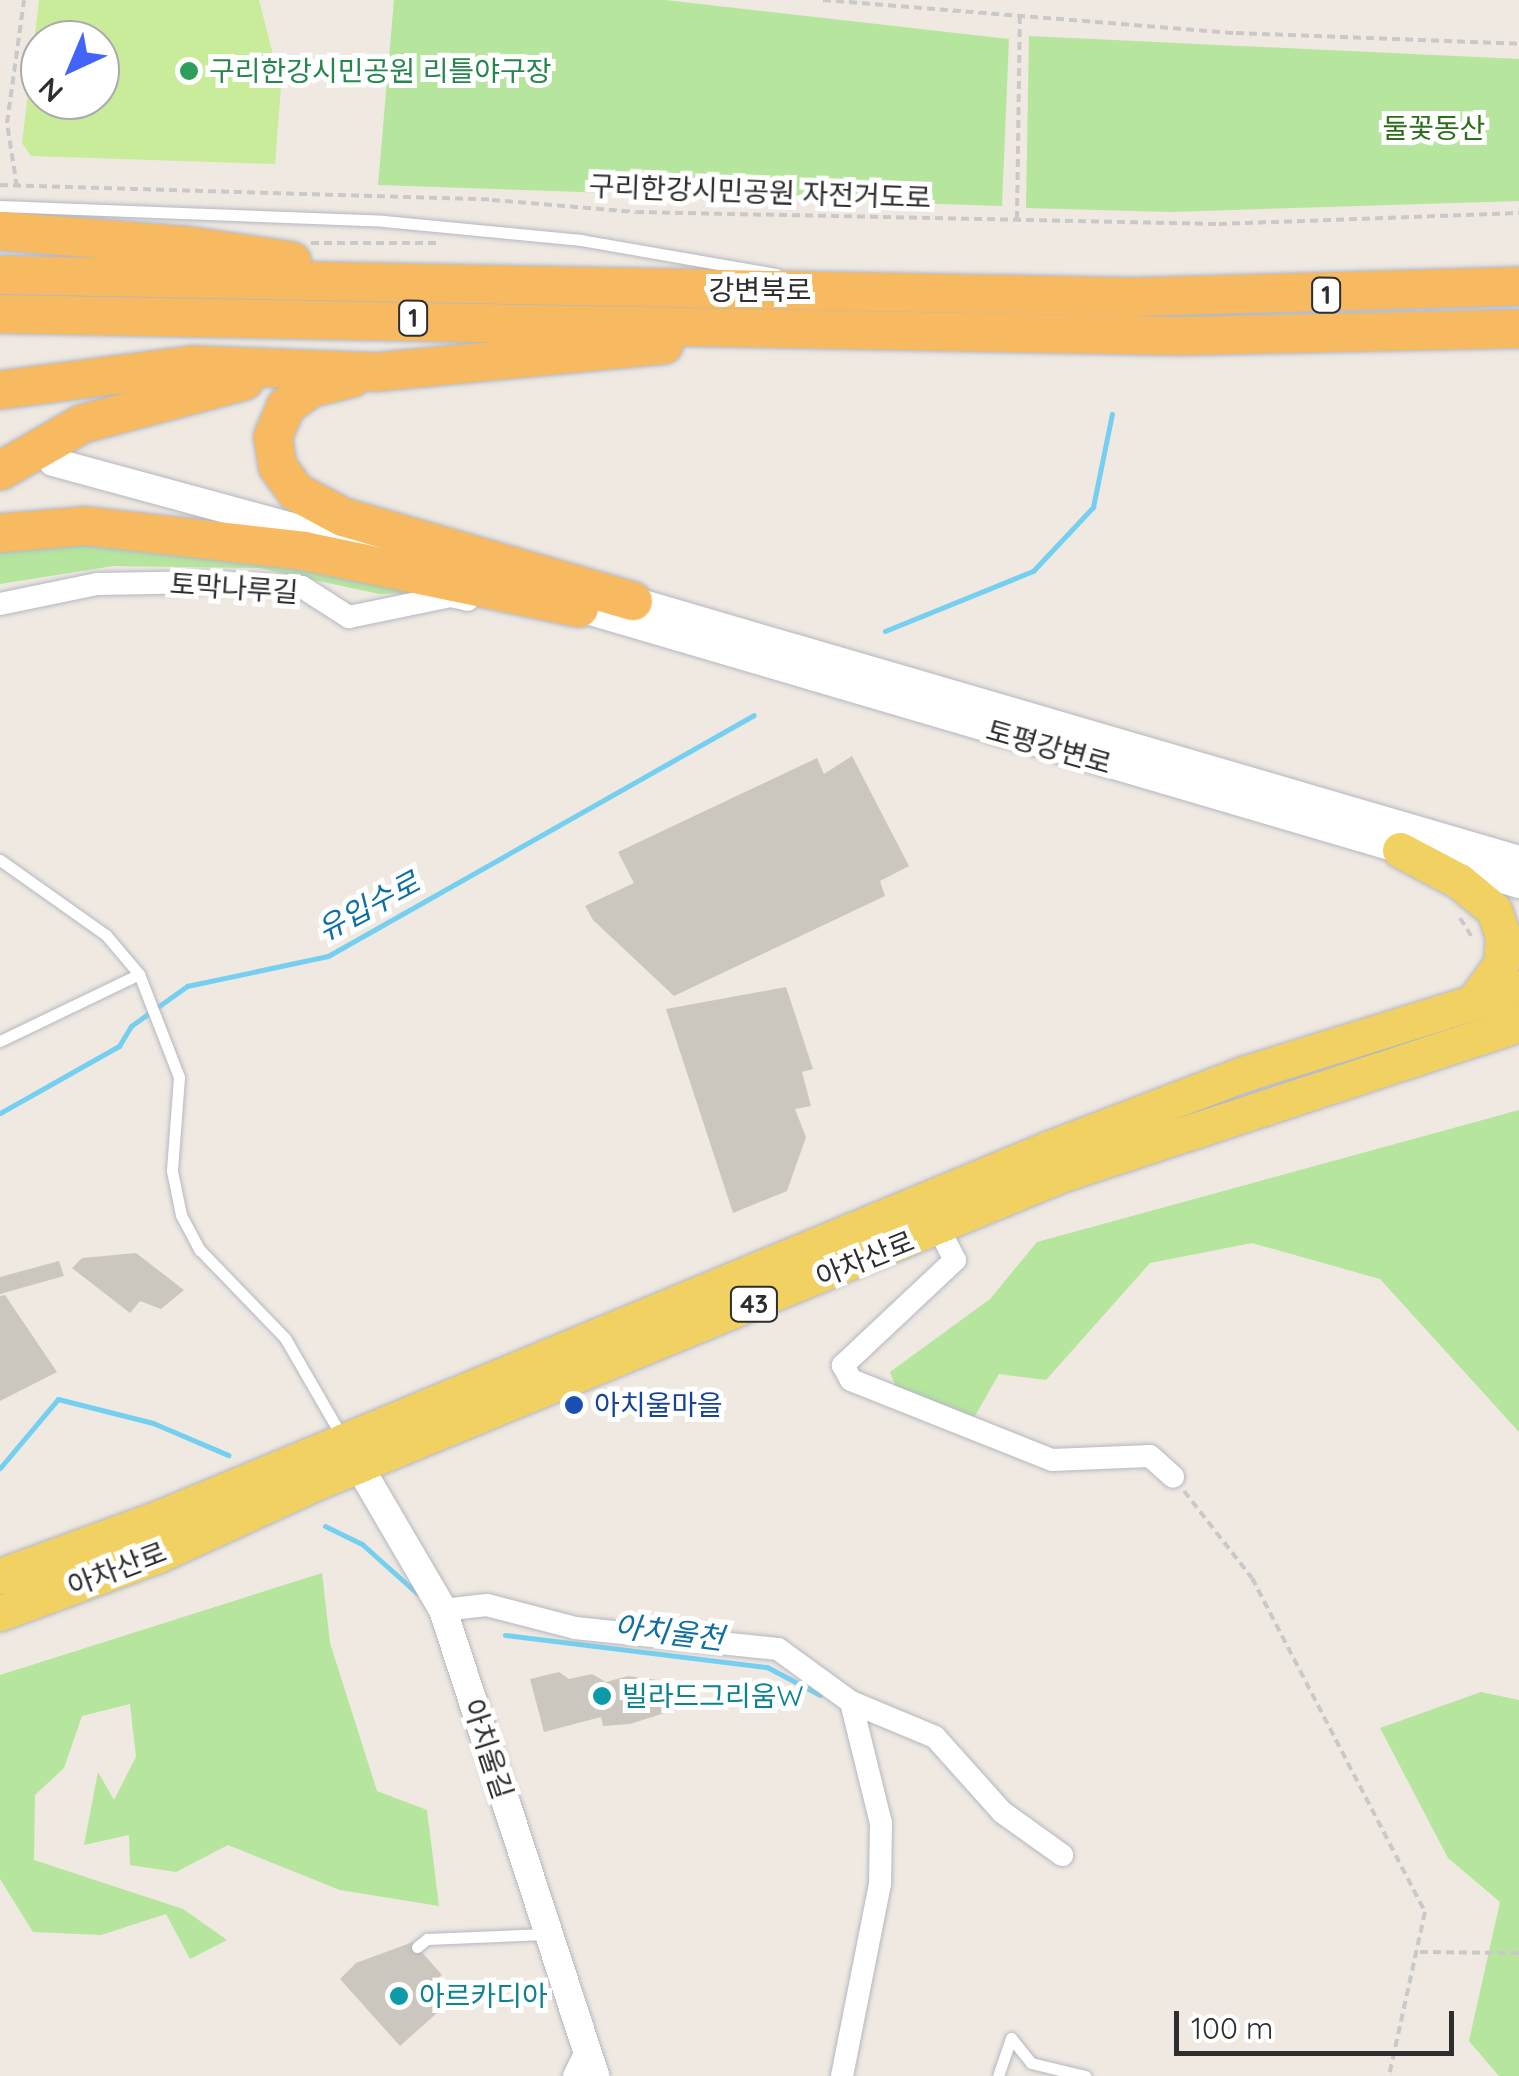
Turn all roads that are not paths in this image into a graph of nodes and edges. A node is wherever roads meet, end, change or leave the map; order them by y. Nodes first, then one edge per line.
1 (0, 206) edge
2 (0, 231) edge
3 (0, 275) edge
4 (443, 285) junction
5 (1519, 286) edge
6 (868, 290) junction
7 (0, 314) edge
8 (825, 329) junction
9 (1519, 329) edge
10 (320, 366) junction
11 (377, 372) junction
12 (0, 390) edge
13 (53, 462) dead end
14 (0, 471) edge
15 (0, 533) edge
16 (633, 601) junction
17 (0, 604) edge
18 (579, 608) junction
19 (1400, 850) junction
20 (0, 860) edge
21 (1519, 860) edge
22 (1519, 884) edge
23 (140, 977) junction
24 (1519, 988) edge
25 (1474, 1001) junction
26 (1519, 1024) edge
27 (0, 1042) edge
28 (938, 1229) junction
29 (351, 1453) junction
30 (1173, 1478) road end
31 (0, 1576) edge
32 (443, 1610) junction
33 (0, 1613) edge
34 (851, 1702) junction
35 (1062, 1856) dead end
36 (549, 1933) junction
37 (417, 1947) dead end
38 (585, 2068) edge
39 (842, 2076) edge
40 (998, 2076) edge
41 (1084, 2076) edge

1 - 6 lane
2 - 4 highway
3 - 4 highway, 강변북로 / 1
4 - 6 highway, 강변북로 / 1
5 - 6 highway, 강변북로 / 1
7 - 8 highway, 강변북로 / 1
8 - 9 highway, 강변북로 / 1
8 - 11 highway
10 - 11 highway
10 - 12 highway
10 - 14 highway
11 - 16 highway
13 - 18 street, 토평강변로
15 - 18 highway
16 - 18 street
16 - 21 street, 토평강변로
17 - 18 street, 토막나루길
18 - 19 street, 토평강변로
19 - 22 street, 토평강변로
19 - 25 main road
20 - 23 lane
23 - 27 lane
23 - 29 lane
24 - 25 main road, 아차산로 / 43
25 - 29 main road, 아차산로 / 43
26 - 28 main road, 아차산로 / 43
28 - 29 main road, 아차산로 / 43
28 - 30 street
29 - 31 main road, 아차산로 / 43
29 - 32 street, 아치울길
29 - 33 main road, 아차산로 / 43
32 - 34 street
32 - 36 street, 아치울길
34 - 35 street
34 - 39 street
36 - 37 lane
36 - 38 street, 아치울길
40 - 41 lane

